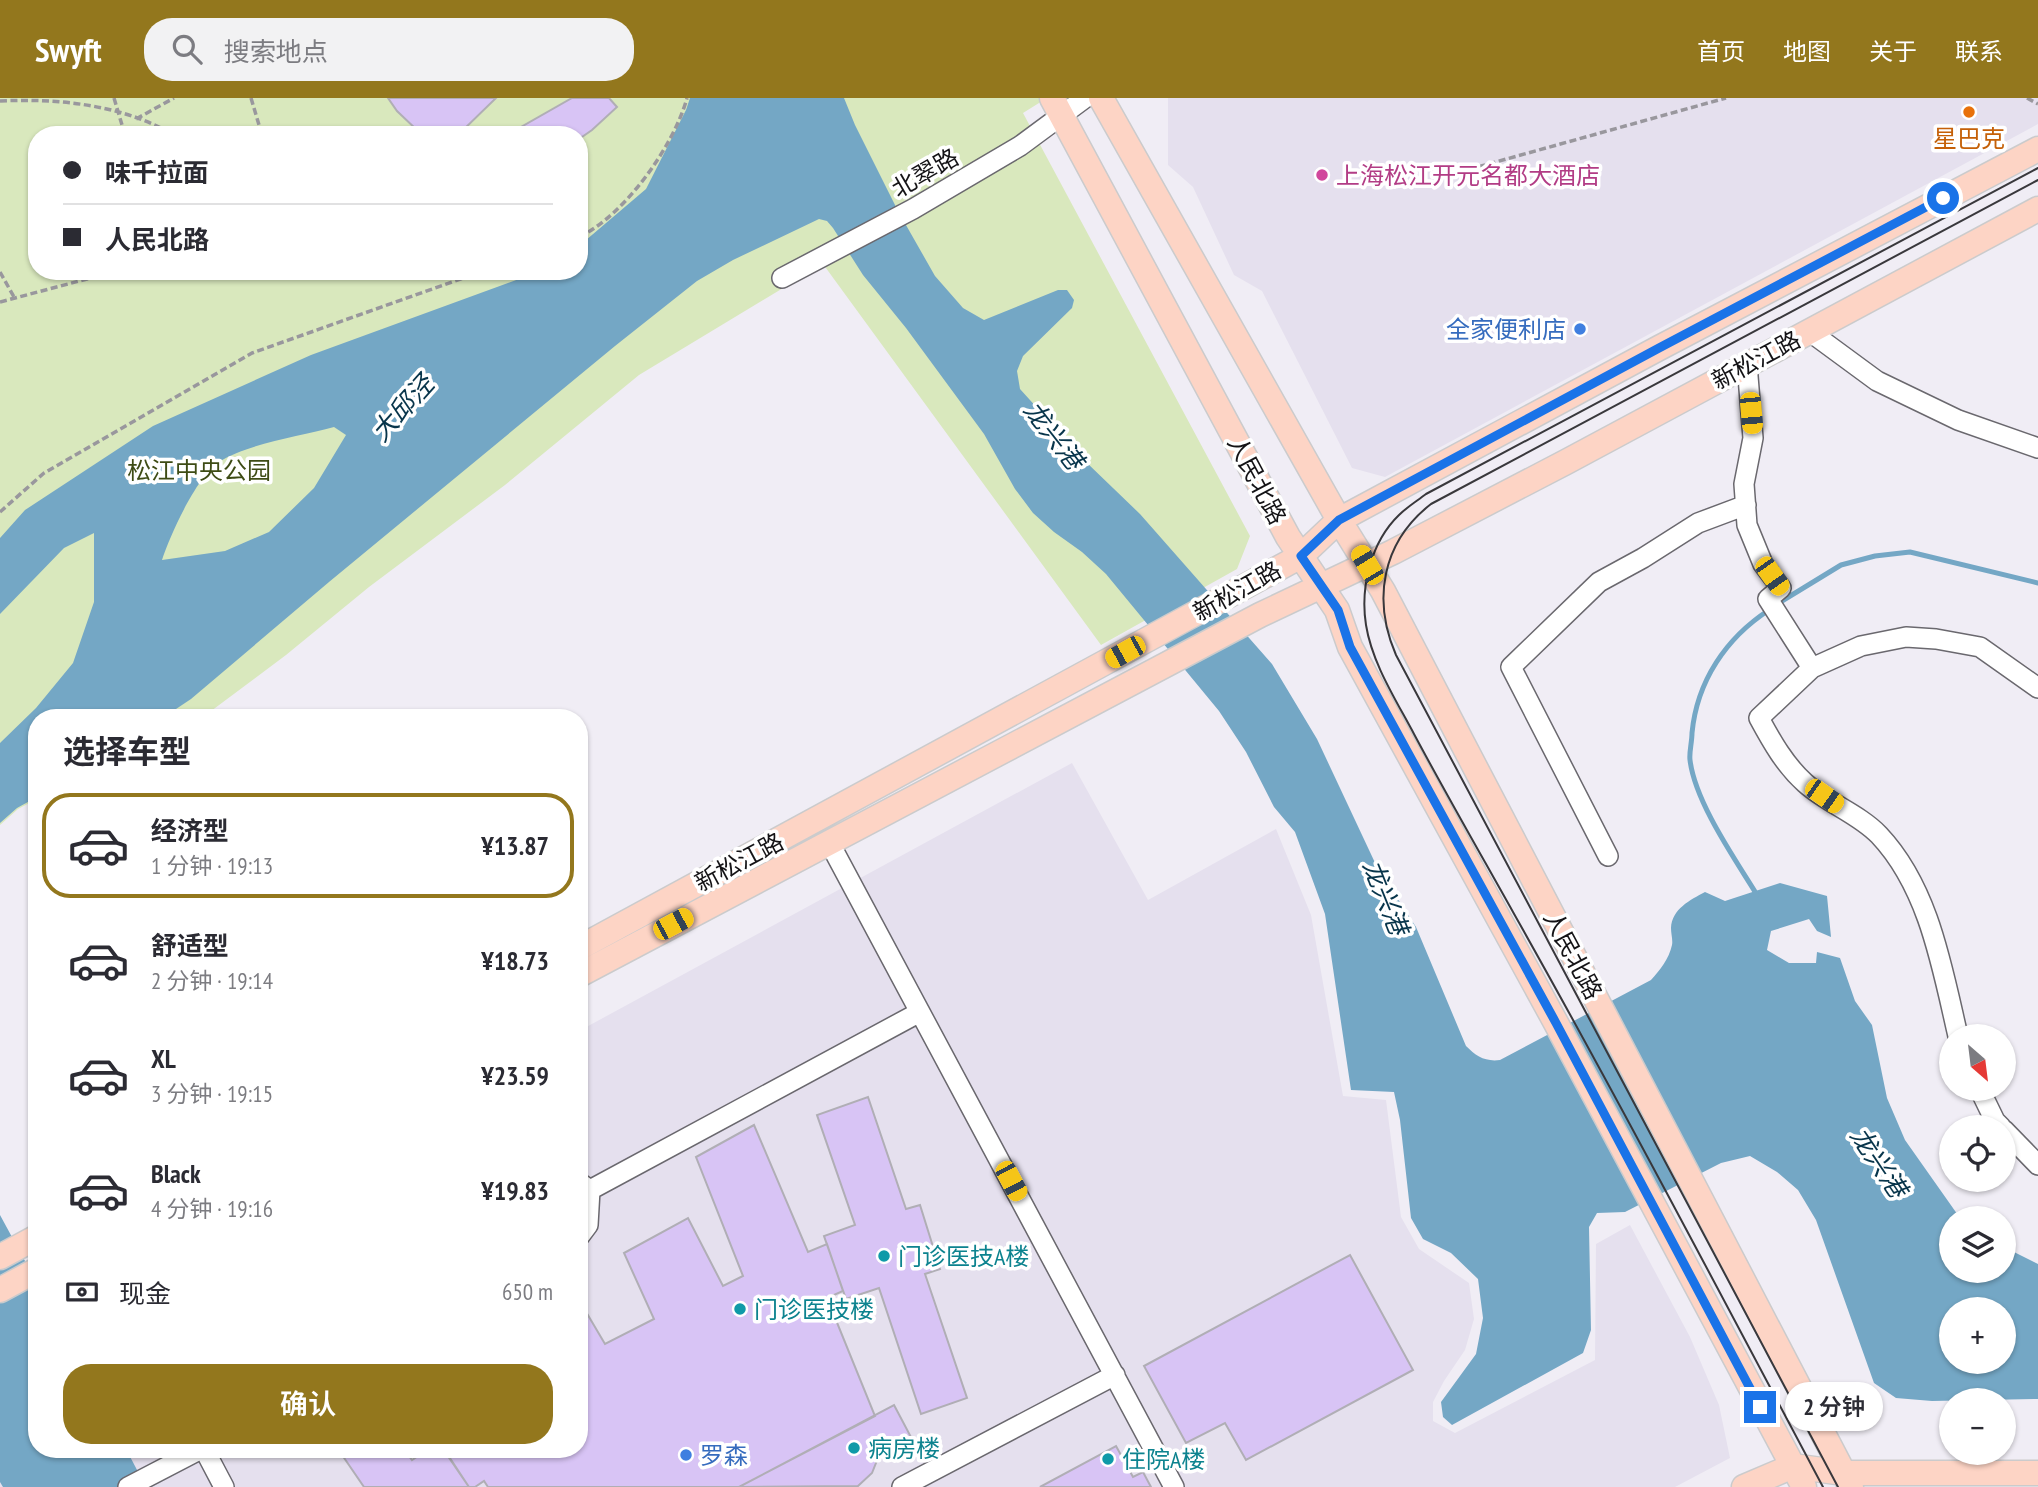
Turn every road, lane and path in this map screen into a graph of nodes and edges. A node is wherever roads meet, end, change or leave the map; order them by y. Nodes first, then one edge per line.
1 (114, 98) edge
2 (174, 98) edge
3 (251, 98) edge
4 (687, 98) edge
5 (1086, 98) edge
6 (1101, 98) edge
7 (1726, 98) edge
8 (2026, 98) edge
9 (0, 100) edge
10 (2038, 104) edge
11 (1057, 106) edge
12 (118, 113) junction
13 (136, 119) junction
14 (122, 126) edge
15 (153, 126) edge
16 (259, 126) edge
17 (2038, 149) edge
18 (1438, 178) dead end
19 (2038, 209) edge
20 (588, 233) edge
21 (0, 272) edge
22 (782, 278) dead end
23 (83, 280) edge
24 (459, 280) edge
25 (15, 298) junction
26 (0, 302) edge
27 (1810, 331) junction
28 (1747, 364) junction
29 (2038, 448) edge
30 (1746, 505) junction
31 (0, 512) edge
32 (1339, 520) junction
33 (1301, 556) junction
34 (1367, 565) junction
35 (1321, 586) junction
36 (1812, 668) junction
37 (2038, 688) edge
38 (829, 842) junction
39 (1608, 856) dead end
40 (588, 943) edge
41 (588, 970) edge
42 (920, 1012) junction
43 (1955, 1024) edge
44 (2016, 1143) edge
45 (2038, 1165) edge
46 (588, 1184) edge
47 (28, 1242) edge
48 (0, 1257) edge
49 (28, 1274) edge
50 (0, 1290) edge
51 (1115, 1375) junction
52 (184, 1458) edge
53 (207, 1458) edge
54 (2038, 1475) edge
55 (1799, 1477) edge
56 (1842, 1482) edge
57 (128, 1487) edge
58 (224, 1487) edge
59 (902, 1487) edge
60 (1174, 1487) edge
61 (1744, 1487) edge
62 (2022, 1487) edge

1 - 12 path
2 - 13 path
3 - 16 path
4 - 20 path
5 - 11 street, 北翠路
6 - 32 main road, 人民北路
7 - 18 path
8 - 10 path
9 - 12 path
11 - 22 street, 北翠路
11 - 33 main road, 人民北路
12 - 13 path
12 - 14 path
13 - 15 path
17 - 32 main road, 新松江路
19 - 27 main road, 新松江路
21 - 25 path
23 - 25 path
24 - 31 path
25 - 26 path
27 - 28 main road, 新松江路
27 - 29 street
28 - 30 street
28 - 34 main road, 新松江路
30 - 36 street
30 - 39 street
32 - 33 main road, 新松江路
32 - 34 main road, 人民北路
33 - 35 main road, 人民北路
33 - 40 main road, 新松江路
34 - 35 main road, 新松江路
34 - 56 main road, 人民北路
35 - 38 main road, 新松江路
35 - 55 main road, 人民北路
36 - 37 street
36 - 43 street
38 - 41 main road, 新松江路
38 - 42 street
42 - 46 street
42 - 51 street
44 - 45 street
47 - 48 main road
49 - 50 main road
51 - 59 street
51 - 60 street
52 - 57 street
53 - 58 street
54 - 56 main road
54 - 62 main road
55 - 56 main road
55 - 61 main road

